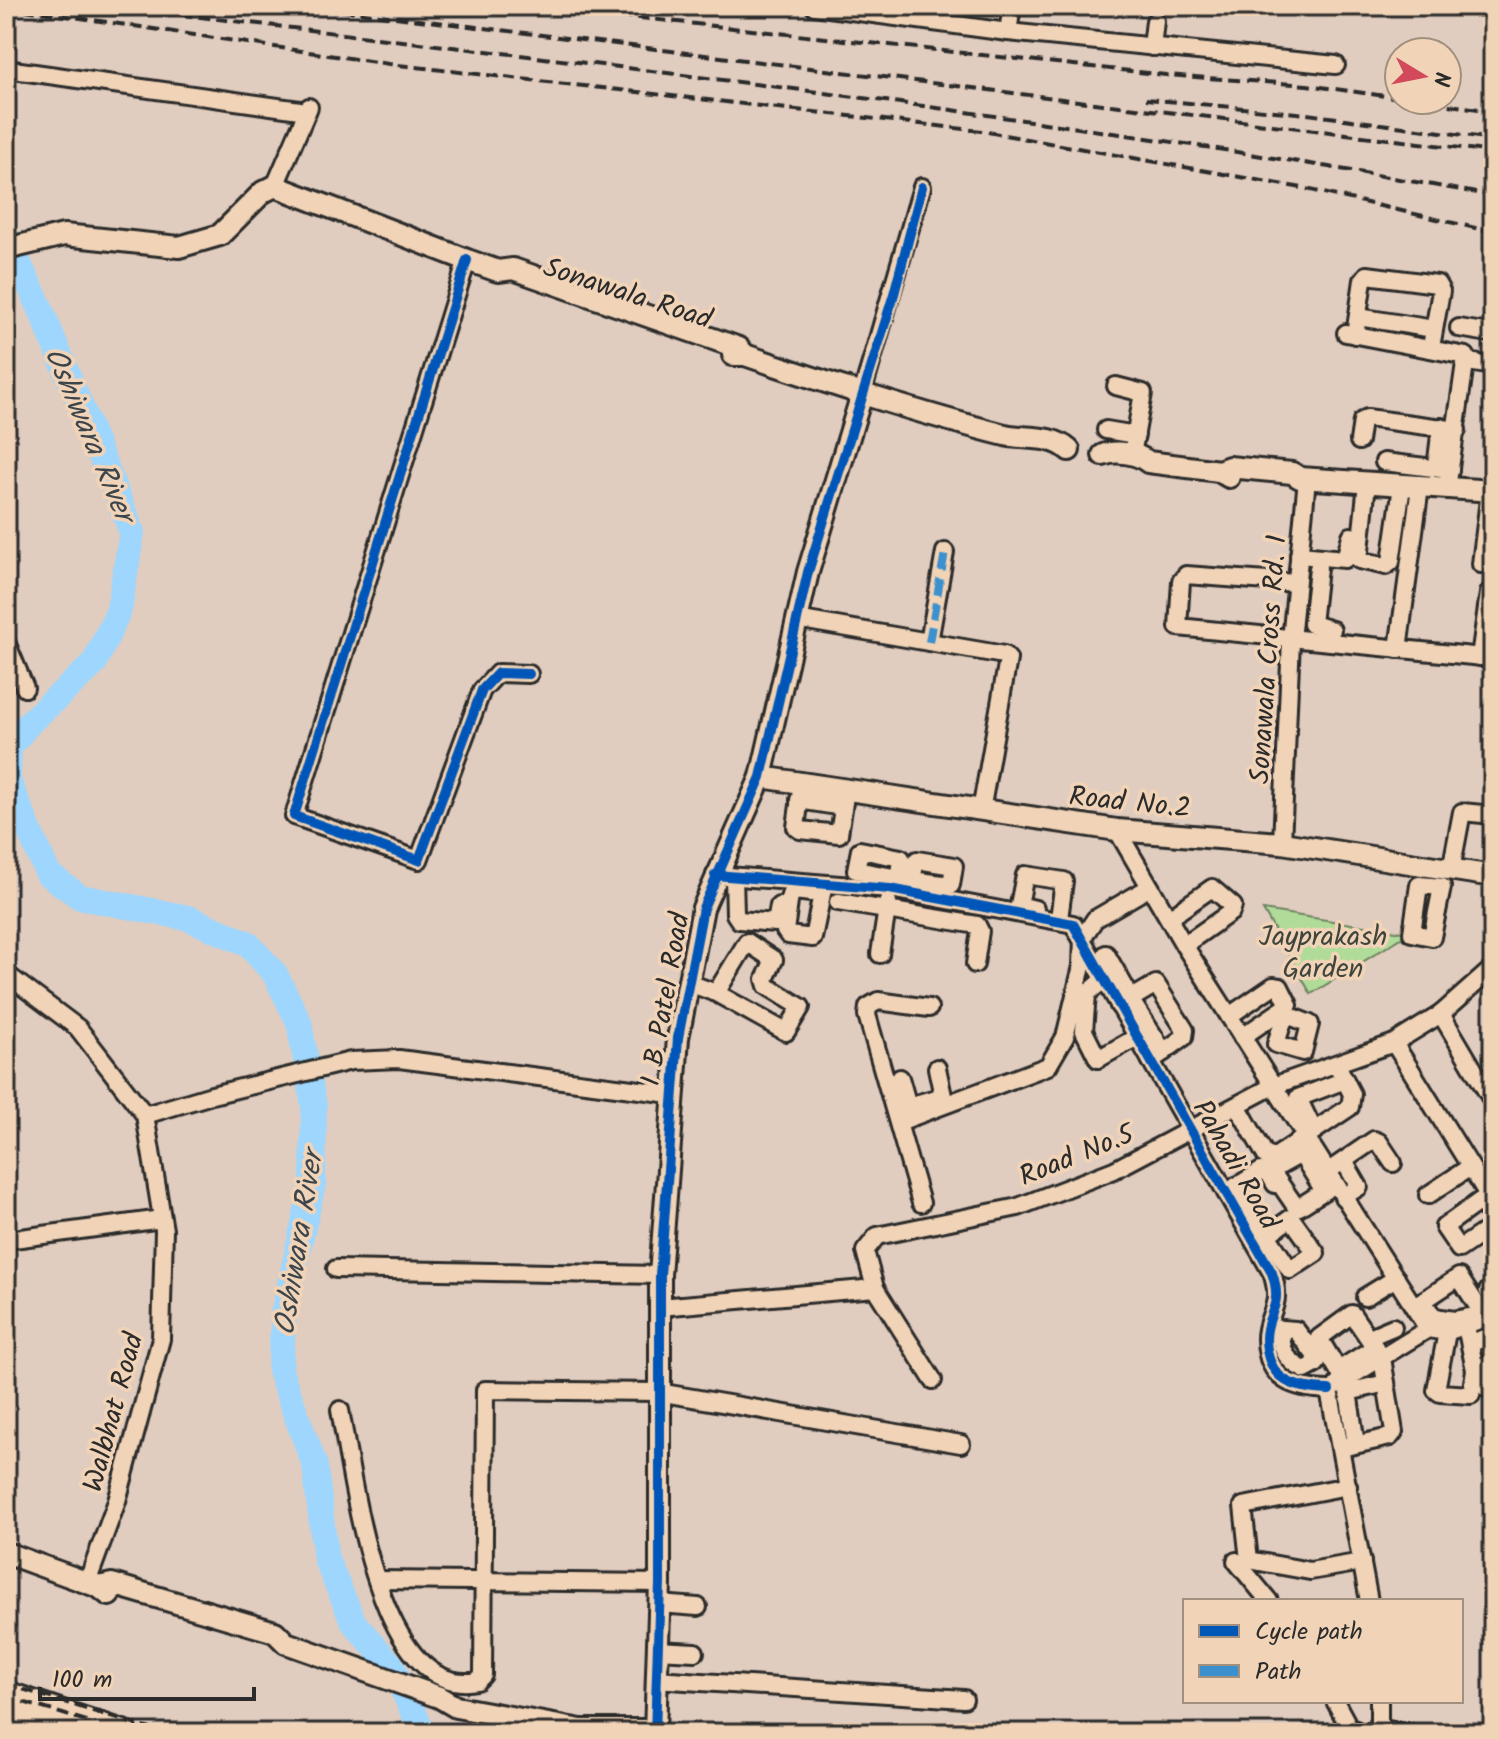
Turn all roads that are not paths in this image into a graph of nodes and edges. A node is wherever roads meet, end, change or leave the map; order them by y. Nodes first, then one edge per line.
1 (815, 6) edge
2 (1012, 6) edge
3 (854, 9) edge
4 (1155, 21) dead end
5 (1008, 32) junction
6 (1152, 47) junction
7 (1336, 65) dead end
8 (6, 69) edge
9 (275, 186) junction
10 (922, 187) dead end
11 (68, 239) junction
12 (6, 249) edge
13 (6, 258) edge
14 (467, 260) junction
15 (1358, 317) junction
16 (1434, 329) junction
17 (1489, 333) dead end
18 (1431, 347) junction
19 (1465, 357) junction
20 (1493, 366) edge
21 (1116, 386) dead end
22 (862, 394) junction
23 (1417, 414) dead end
24 (1452, 425) junction
25 (1106, 430) dead end
26 (1359, 441) dead end
27 (1139, 451) junction
28 (1384, 462) dead end
29 (1444, 476) junction
30 (1304, 478) junction
31 (1361, 483) junction
32 (1411, 487) junction
33 (1492, 491) edge
34 (945, 552) dead end
35 (1299, 560) junction
36 (1481, 564) dead end
37 (1318, 568) junction
38 (1339, 571) dead end
39 (1296, 583) junction
40 (1493, 587) edge
41 (796, 619) junction
42 (1332, 630) dead end
43 (1291, 640) junction
44 (6, 642) edge
45 (929, 642) junction
46 (1398, 649) junction
47 (1487, 658) edge
48 (529, 674) dead end
49 (25, 688) dead end
50 (761, 777) junction
51 (801, 792) junction
52 (844, 798) junction
53 (981, 811) junction
54 (1493, 815) edge
55 (1117, 830) junction
56 (1282, 843) junction
57 (1439, 874) junction
58 (1493, 876) edge
59 (729, 879) junction
60 (789, 885) junction
61 (896, 886) junction
62 (1150, 887) junction
63 (828, 893) junction
64 (954, 900) junction
65 (887, 910) junction
66 (1025, 910) junction
67 (1175, 914) junction
68 (1059, 916) junction
69 (950, 921) junction
70 (1083, 937) junction
71 (1191, 940) junction
72 (880, 954) dead end
73 (1106, 954) dead end
74 (975, 964) dead end
75 (1493, 968) edge
76 (6, 974) edge
77 (1104, 978) junction
78 (689, 983) junction
79 (716, 993) junction
80 (1120, 1001) junction
81 (929, 1008) dead end
82 (1234, 1013) junction
83 (1441, 1014) junction
84 (1247, 1034) junction
85 (1133, 1039) junction
86 (1394, 1043) junction
87 (1290, 1050) dead end
88 (1158, 1057) junction
89 (937, 1068) dead end
90 (1341, 1073) junction
91 (1299, 1074) junction
92 (900, 1078) dead end
93 (1273, 1086) junction
94 (1307, 1092) junction
95 (671, 1094) junction
96 (1493, 1102) edge
97 (1281, 1110) junction
98 (1240, 1111) junction
99 (901, 1113) junction
100 (145, 1115) junction
101 (1192, 1132) junction
102 (1305, 1137) junction
103 (1344, 1161) junction
104 (1393, 1163) dead end
105 (1465, 1170) junction
106 (1328, 1180) junction
107 (1231, 1189) junction
108 (1428, 1195) dead end
109 (1487, 1201) edge
110 (921, 1203) dead end
111 (1443, 1217) dead end
112 (162, 1219) junction
113 (1493, 1226) edge
114 (1255, 1232) junction
115 (6, 1240) edge
116 (1265, 1247) junction
117 (1279, 1268) junction
118 (336, 1269) dead end
119 (660, 1275) junction
120 (1396, 1278) junction
121 (1493, 1286) edge
122 (875, 1288) junction
123 (1365, 1297) dead end
124 (1418, 1304) junction
125 (660, 1307) junction
126 (1472, 1328) edge
127 (1428, 1329) junction
128 (1384, 1342) junction
129 (1346, 1379) junction
130 (933, 1380) dead end
131 (1386, 1383) junction
132 (1493, 1388) edge
133 (1329, 1390) junction
134 (658, 1392) junction
135 (340, 1410) dead end
136 (961, 1444) dead end
137 (1348, 1446) junction
138 (1348, 1486) junction
139 (6, 1553) edge
140 (1236, 1561) dead end
141 (1362, 1562) junction
142 (483, 1579) junction
143 (378, 1580) junction
144 (660, 1583) junction
145 (93, 1585) junction
146 (1267, 1599) edge
147 (1369, 1599) edge
148 (659, 1604) junction
149 (698, 1607) dead end
150 (657, 1650) junction
151 (695, 1652) dead end
152 (655, 1679) junction
153 (6, 1693) edge
154 (964, 1699) dead end
155 (1336, 1703) edge
156 (1378, 1703) edge
157 (6, 1707) edge
158 (644, 1727) edge
159 (1371, 1732) edge
160 (90, 1733) edge
161 (126, 1733) edge
162 (1410, 1733) edge

1 - 3 street
2 - 5 street
3 - 5 street
4 - 6 street
5 - 6 street
6 - 7 street
8 - 9 street
9 - 11 street
9 - 14 street, Sonawala Road
10 - 22 street
11 - 12 street
11 - 13 street
14 - 22 street, Sonawala Road
14 - 48 street
15 - 16 street
15 - 16 street
15 - 18 street
16 - 18 street
17 - 19 street
18 - 19 street
19 - 20 street
19 - 24 street
21 - 27 street
22 - 27 street, Sonawala Road
22 - 41 street, I B Patel Road
23 - 24 street
24 - 26 street
24 - 29 street
25 - 27 street
27 - 30 street, Sonawala Road
28 - 29 street
29 - 32 street, Sonawala Road
29 - 33 street, Sonawala Road
30 - 31 street, Sonawala Road
30 - 35 street, Sonawala Cross Rd. 1
31 - 32 street, Sonawala Road
31 - 32 street
31 - 35 street
32 - 46 street
33 - 36 street
34 - 45 street
35 - 37 street
35 - 39 street, Sonawala Cross Rd. 1
37 - 38 street
37 - 42 street
39 - 43 street, Sonawala Cross Rd. 1
39 - 43 street
40 - 47 street
41 - 45 street
41 - 50 street, I B Patel Road
43 - 46 street
43 - 56 street, Sonawala Cross Rd. 1
44 - 49 street
45 - 53 street
46 - 47 street
50 - 51 street, Road No.2
50 - 59 street, I B Patel Road
51 - 52 street, Road No.2
51 - 52 street
52 - 53 street, Road No.2
53 - 55 street, Road No.2
54 - 57 street
55 - 56 street, Road No.2
55 - 62 street
56 - 57 street, Road No.2
57 - 58 street, Road No.2
59 - 60 street
59 - 60 street
59 - 78 street, I B Patel Road
60 - 63 street
60 - 63 street
61 - 63 street
61 - 64 street
61 - 65 street
62 - 67 street
62 - 70 street
63 - 65 street
64 - 66 street
64 - 69 street
65 - 69 street
65 - 72 street
66 - 68 street
66 - 68 street
67 - 71 street
67 - 71 street
68 - 70 street
69 - 74 street
70 - 77 street, Pahadi Road
70 - 99 street
71 - 82 street
73 - 77 street
75 - 83 street, Road No.5
76 - 100 street, Walbhat Road
77 - 80 street, Pahadi Road
77 - 85 street
78 - 79 street
78 - 95 street, I B Patel Road
79 - 79 street
80 - 85 street, Pahadi Road
80 - 88 street
80 - 88 street
81 - 99 street
82 - 84 street
82 - 84 street
83 - 86 street, Road No.5
83 - 96 street
84 - 93 street
85 - 88 street, Pahadi Road
86 - 90 street, Road No.5
86 - 105 street
87 - 91 street
88 - 101 street, Pahadi Road
89 - 99 street
90 - 91 street, Road No.5
90 - 94 street
90 - 102 street
91 - 93 street, Road No.5
91 - 94 street
92 - 99 street
93 - 97 street
93 - 98 street, Road No.5
94 - 102 street
95 - 100 street
95 - 119 street, I B Patel Road
97 - 98 street
97 - 102 street
98 - 101 street, Road No.5
98 - 102 street
99 - 110 street
100 - 112 street, Walbhat Road
101 - 107 street, Pahadi Road
101 - 122 street, Road No.5
102 - 106 street
103 - 104 street
103 - 106 street
103 - 106 street
105 - 108 street
105 - 109 street
106 - 120 street
107 - 114 street, Pahadi Road
107 - 114 street
109 - 111 street
109 - 113 street
112 - 115 street
112 - 145 street, Walbhat Road
114 - 116 street, Pahadi Road
116 - 117 street, Pahadi Road
116 - 117 street
117 - 133 street, Pahadi Road
118 - 119 street
119 - 125 street, I B Patel Road
120 - 123 street
120 - 124 street
121 - 126 street
122 - 125 street
122 - 130 street
124 - 126 street
124 - 126 street
124 - 127 street
125 - 134 street, I B Patel Road
126 - 127 street
126 - 132 street
127 - 128 street
128 - 129 street
128 - 129 street
128 - 131 street
129 - 131 street
129 - 133 street
129 - 137 street
131 - 137 street
133 - 137 street
134 - 136 street
134 - 142 street
134 - 144 street, I B Patel Road
135 - 143 street
137 - 138 street
138 - 141 street
138 - 141 street
139 - 145 street
140 - 146 street
141 - 147 street
142 - 143 street
142 - 143 street
142 - 144 street
144 - 148 street, I B Patel Road
145 - 158 street
148 - 149 street
148 - 150 street, I B Patel Road
150 - 151 street
150 - 152 street, I B Patel Road
152 - 154 street
152 - 158 street, I B Patel Road
153 - 161 main road
155 - 159 street
156 - 159 street
157 - 160 highway
159 - 162 street

